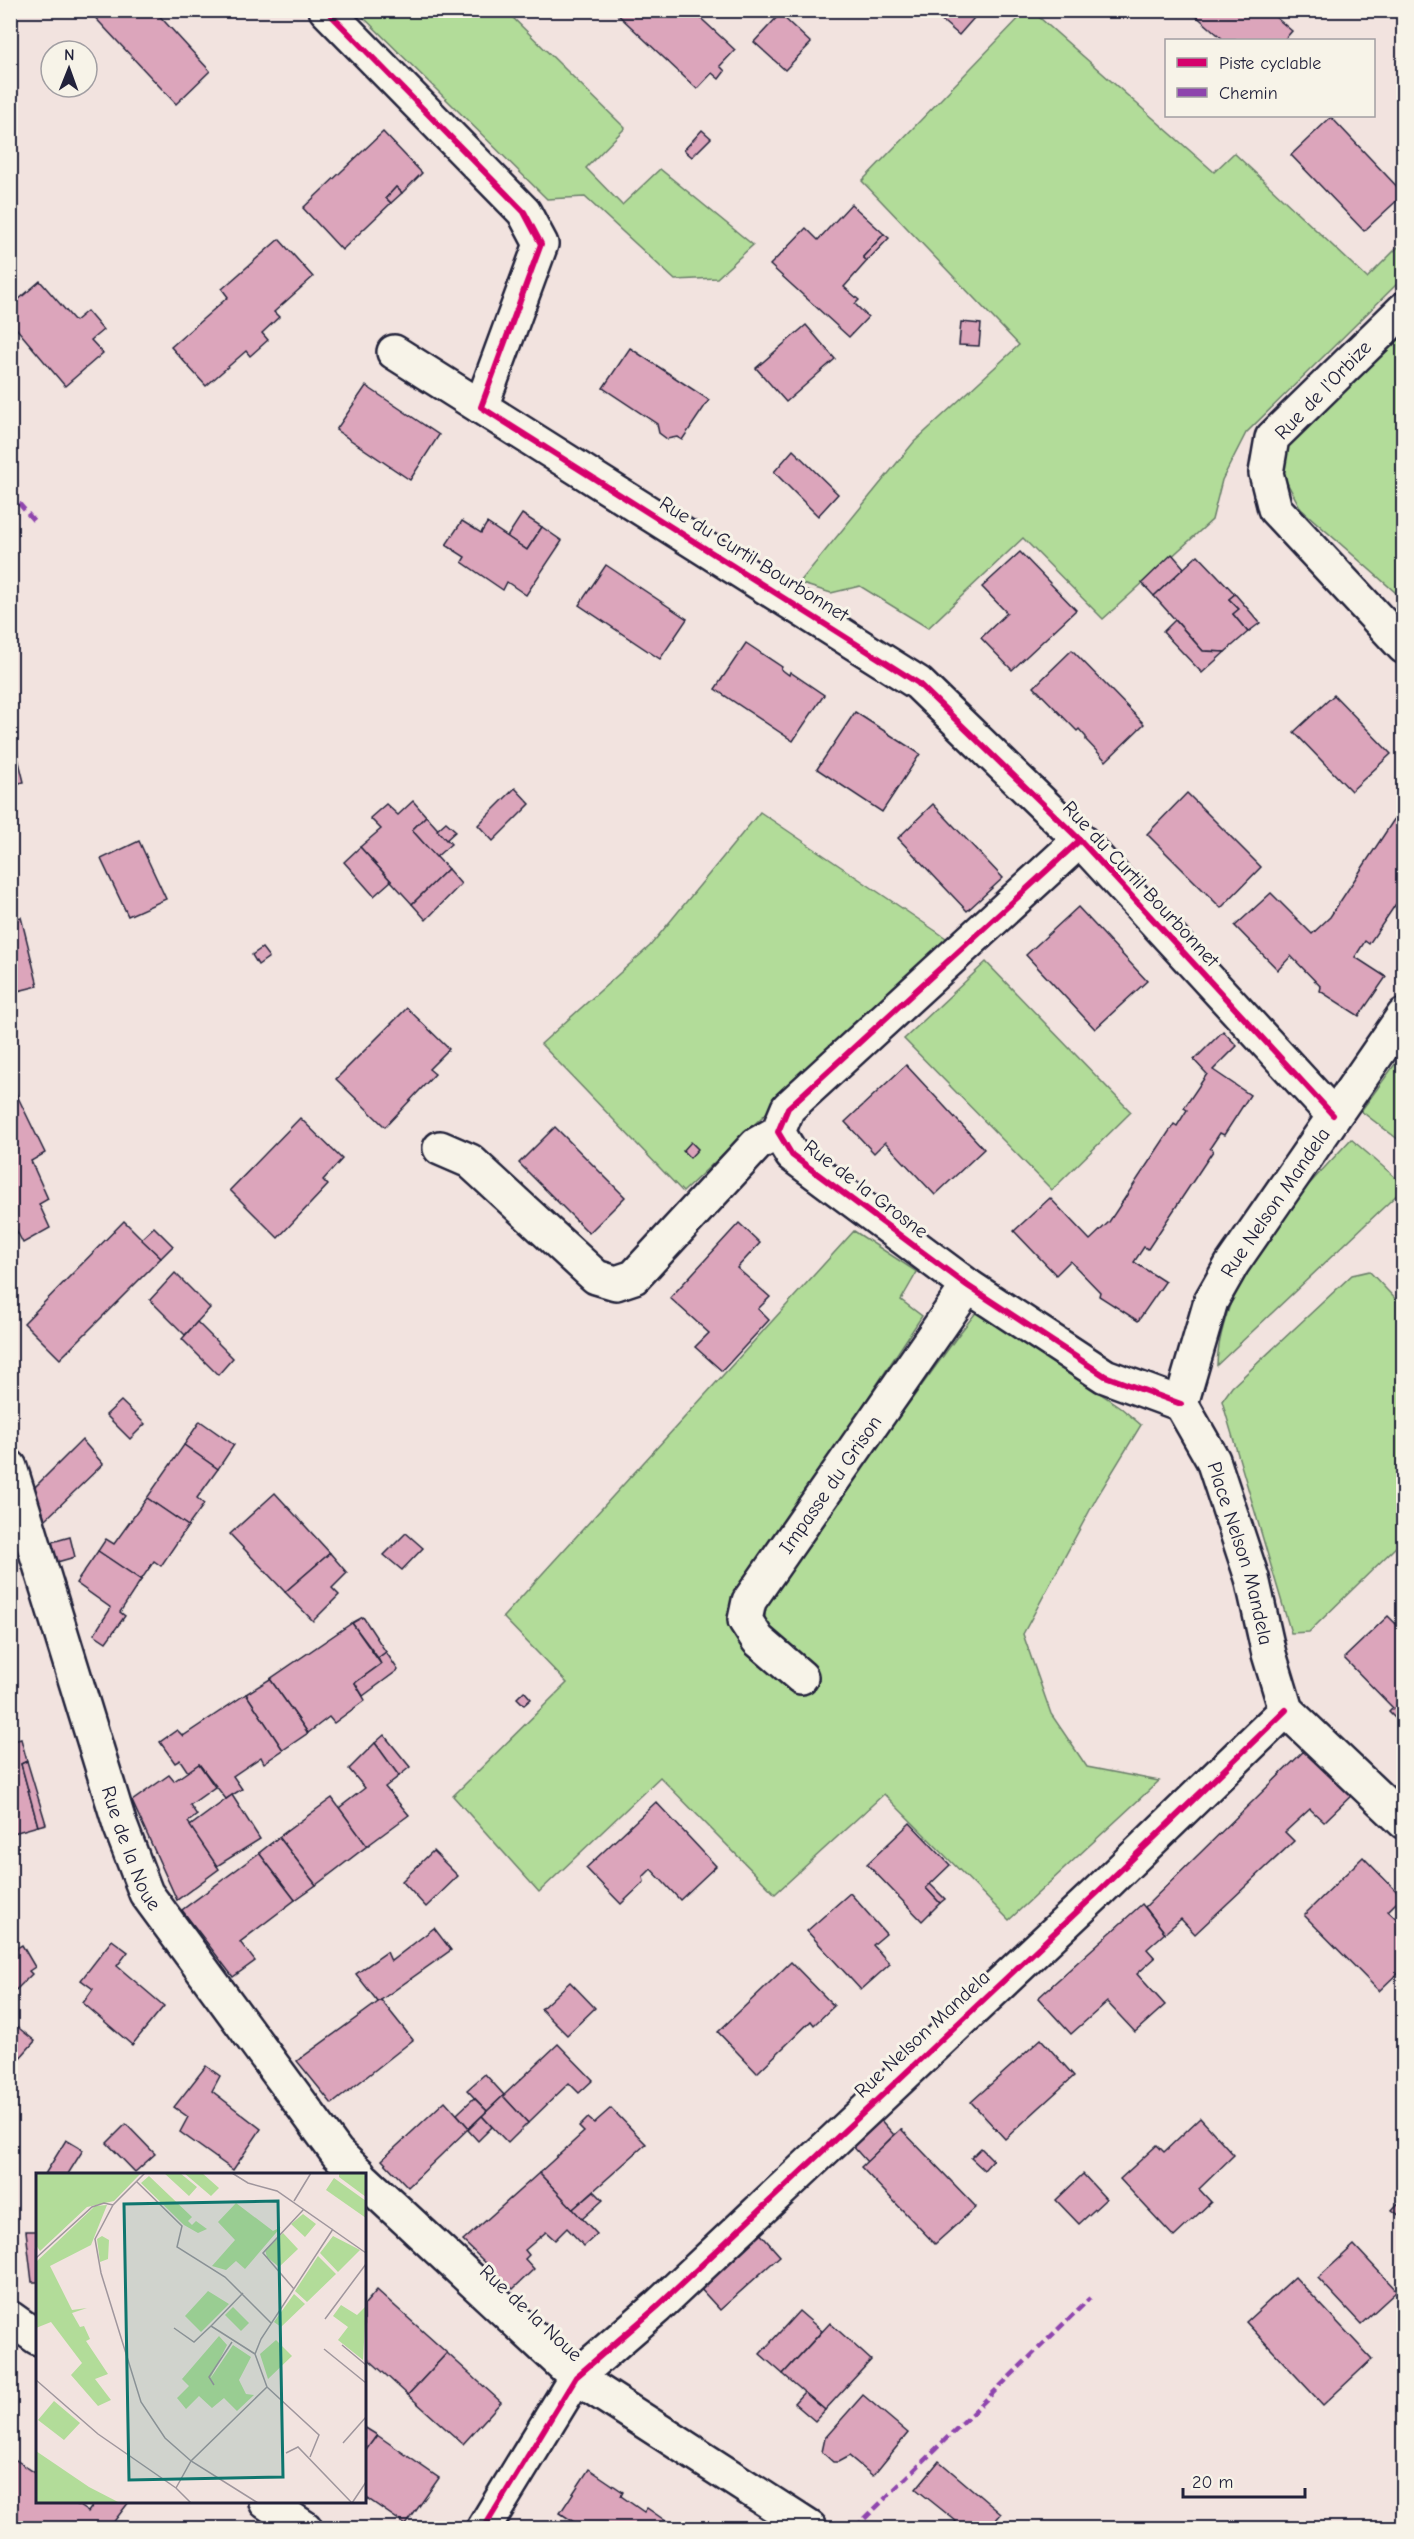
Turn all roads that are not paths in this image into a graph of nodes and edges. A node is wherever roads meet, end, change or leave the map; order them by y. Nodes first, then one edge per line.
1 (326, 10) edge
2 (1404, 309) edge
3 (394, 352) dead end
4 (481, 406) junction
5 (1404, 646) edge
6 (1080, 840) junction
7 (1404, 1015) edge
8 (1333, 1115) junction
9 (778, 1132) junction
10 (440, 1148) dead end
11 (968, 1286) junction
12 (1181, 1404) junction
13 (10, 1467) edge
14 (801, 1677) dead end
15 (1286, 1710) junction
16 (1404, 1822) edge
17 (357, 2173) edge
18 (366, 2182) edge
19 (10, 2318) edge
20 (36, 2337) edge
21 (576, 2378) junction
22 (267, 2503) edge
23 (305, 2529) edge
24 (484, 2529) edge
25 (810, 2529) edge

1 - 4 street
2 - 5 street, Rue de l'Orbize
3 - 4 street, Rue du Curtil Bourbonnet
4 - 6 street, Rue du Curtil Bourbonnet
6 - 8 street, Rue du Curtil Bourbonnet
6 - 9 street
7 - 8 street, Rue Nelson Mandela
8 - 12 street, Rue Nelson Mandela
9 - 10 street
9 - 11 street, Rue de la Grosne
11 - 12 street, Rue de la Grosne
11 - 14 street, Impasse du Grison
12 - 15 street, Place Nelson Mandela
13 - 17 street, Rue de la Noue
15 - 16 street
15 - 21 street, Rue Nelson Mandela
18 - 21 street, Rue de la Noue
19 - 20 street
21 - 24 street, Rue Nelson Mandela
21 - 25 street, Rue de la Noue
22 - 23 street

